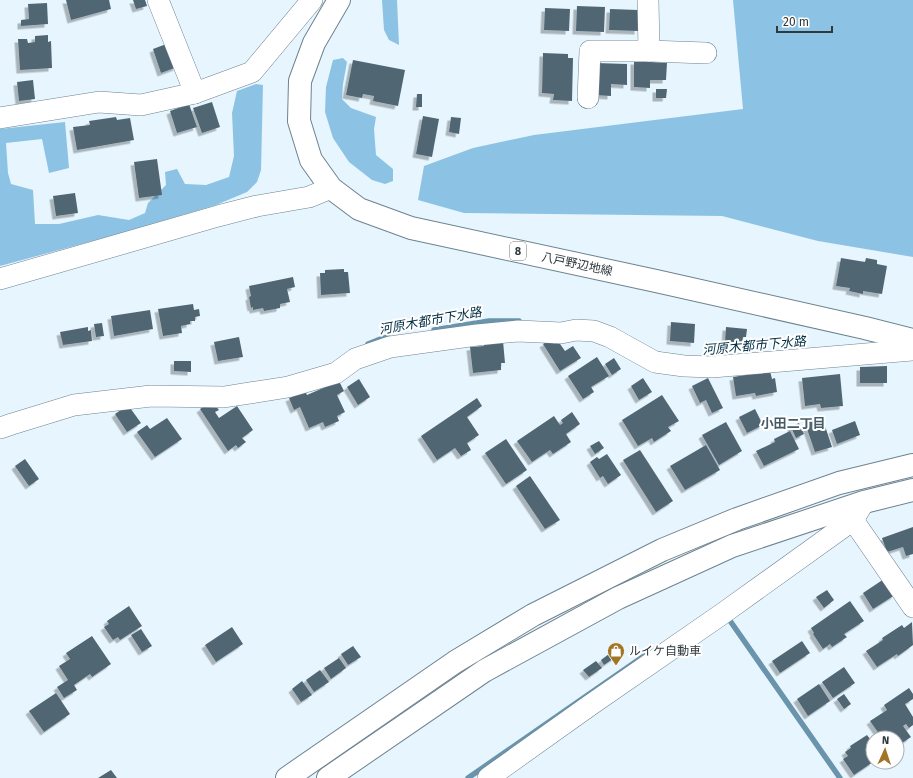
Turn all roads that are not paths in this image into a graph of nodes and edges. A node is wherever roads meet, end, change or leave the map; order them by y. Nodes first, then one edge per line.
1 (158, 0) edge
2 (312, 0) edge
3 (339, 0) edge
4 (648, 0) edge
5 (649, 51) junction
6 (706, 52) dead end
7 (195, 93) junction
8 (588, 98) dead end
9 (0, 118) edge
10 (331, 188) junction
11 (0, 279) edge
12 (913, 340) edge
13 (913, 350) edge
14 (0, 428) edge
15 (913, 465) edge
16 (913, 490) edge
17 (864, 502) junction
18 (853, 520) junction
19 (913, 607) edge
20 (287, 778) edge
21 (328, 778) edge
22 (488, 778) edge

1 - 7 street
2 - 7 street
3 - 10 street, 八戸野辺地線 / 8
4 - 5 street
5 - 6 street
5 - 8 street
7 - 9 street
10 - 11 street
10 - 12 street, 八戸野辺地線 / 8
13 - 14 street
15 - 20 street
16 - 17 street
17 - 18 street
17 - 21 street
18 - 19 street
18 - 22 street

